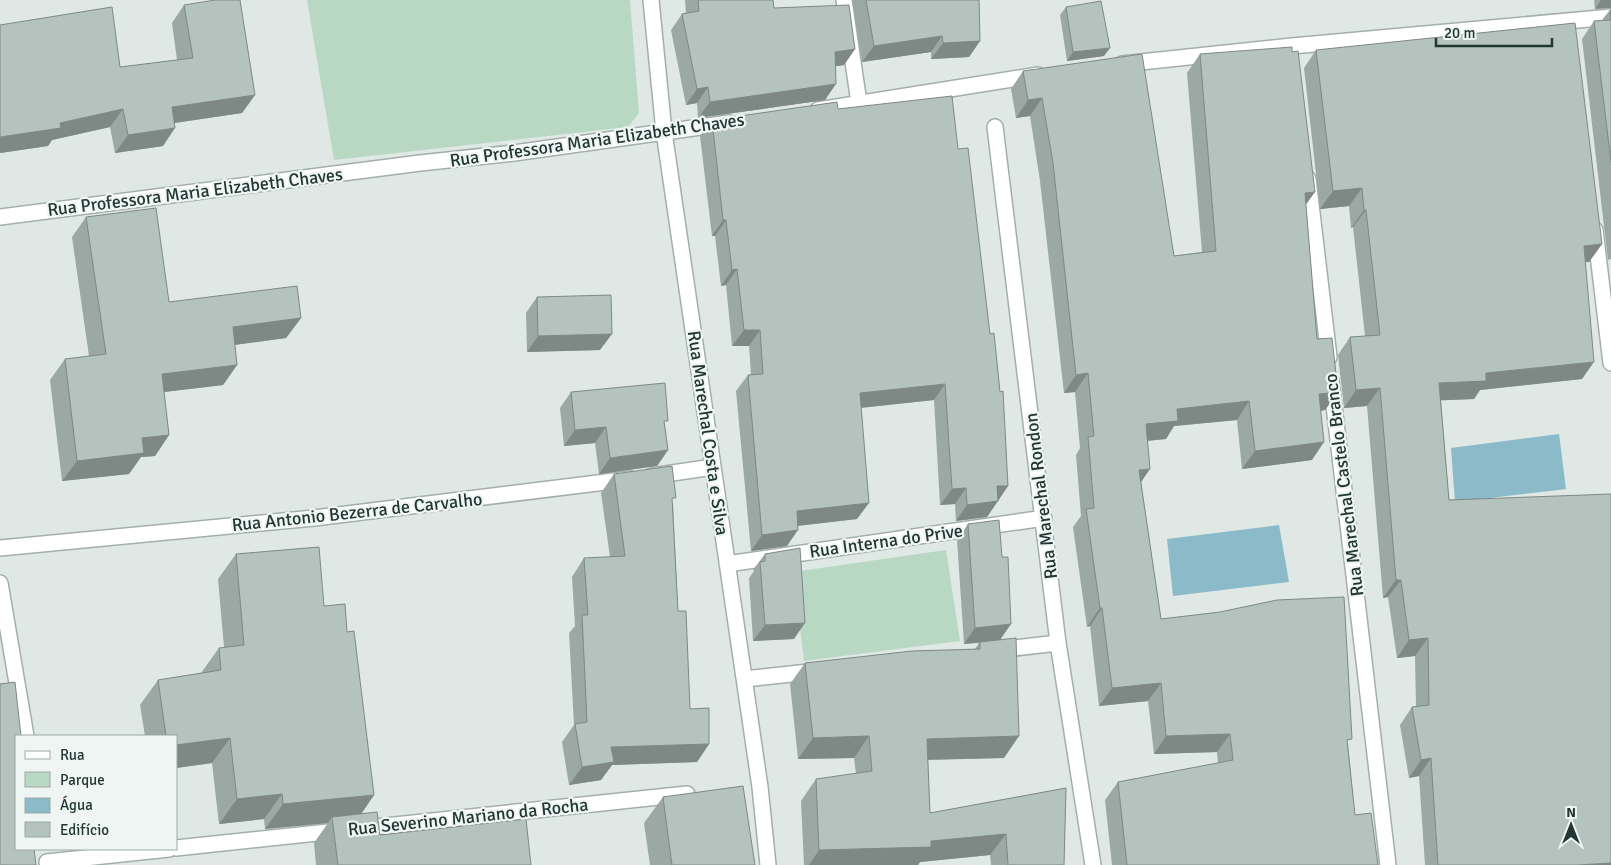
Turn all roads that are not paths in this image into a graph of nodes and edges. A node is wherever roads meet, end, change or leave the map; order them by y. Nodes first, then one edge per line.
1 (651, 0) edge
2 (844, 0) edge
3 (1611, 17) edge
4 (1570, 21) junction
5 (1572, 40) edge
6 (1292, 46) junction
7 (1110, 65) edge
8 (1294, 66) edge
9 (1054, 73) edge
10 (859, 103) junction
11 (801, 113) edge
12 (742, 121) edge
13 (995, 127) dead end
14 (664, 132) junction
15 (1306, 164) edge
16 (1594, 216) edge
17 (0, 217) edge
18 (1611, 363) edge
19 (713, 467) junction
20 (1044, 518) junction
21 (0, 548) edge
22 (727, 564) junction
23 (0, 583) edge
24 (1058, 643) junction
25 (980, 652) edge
26 (833, 669) edge
27 (744, 679) junction
28 (26, 735) edge
29 (760, 787) junction
30 (741, 789) edge
31 (701, 793) edge
32 (178, 848) edge
33 (156, 850) edge
34 (47, 858) edge
35 (768, 865) edge
36 (1093, 865) edge
37 (1388, 865) edge

1 - 14 street, Rua Marechal Costa e Silva
2 - 10 street
3 - 4 street
4 - 5 street
4 - 6 street
6 - 7 street
6 - 8 street
9 - 10 street
10 - 11 street
12 - 14 street, Rua Professora Maria Elizabeth Chaves
13 - 20 street, Rua Marechal Rondon
14 - 17 street, Rua Professora Maria Elizabeth Chaves
14 - 19 street, Rua Marechal Costa e Silva
15 - 37 street, Rua Marechal Castelo Branco
16 - 18 street
19 - 21 street, Rua Antonio Bezerra de Carvalho
19 - 22 street, Rua Marechal Costa e Silva
20 - 22 street, Rua Interna do Prive
20 - 24 street, Rua Marechal Rondon
22 - 27 street, Rua Marechal Costa e Silva
23 - 28 street
24 - 25 street
24 - 36 street, Rua Marechal Rondon
26 - 27 street
27 - 29 street, Rua Marechal Costa e Silva
29 - 30 street
29 - 35 street, Rua Marechal Costa e Silva
31 - 32 street, Rua Severino Mariano da Rocha
33 - 34 street

